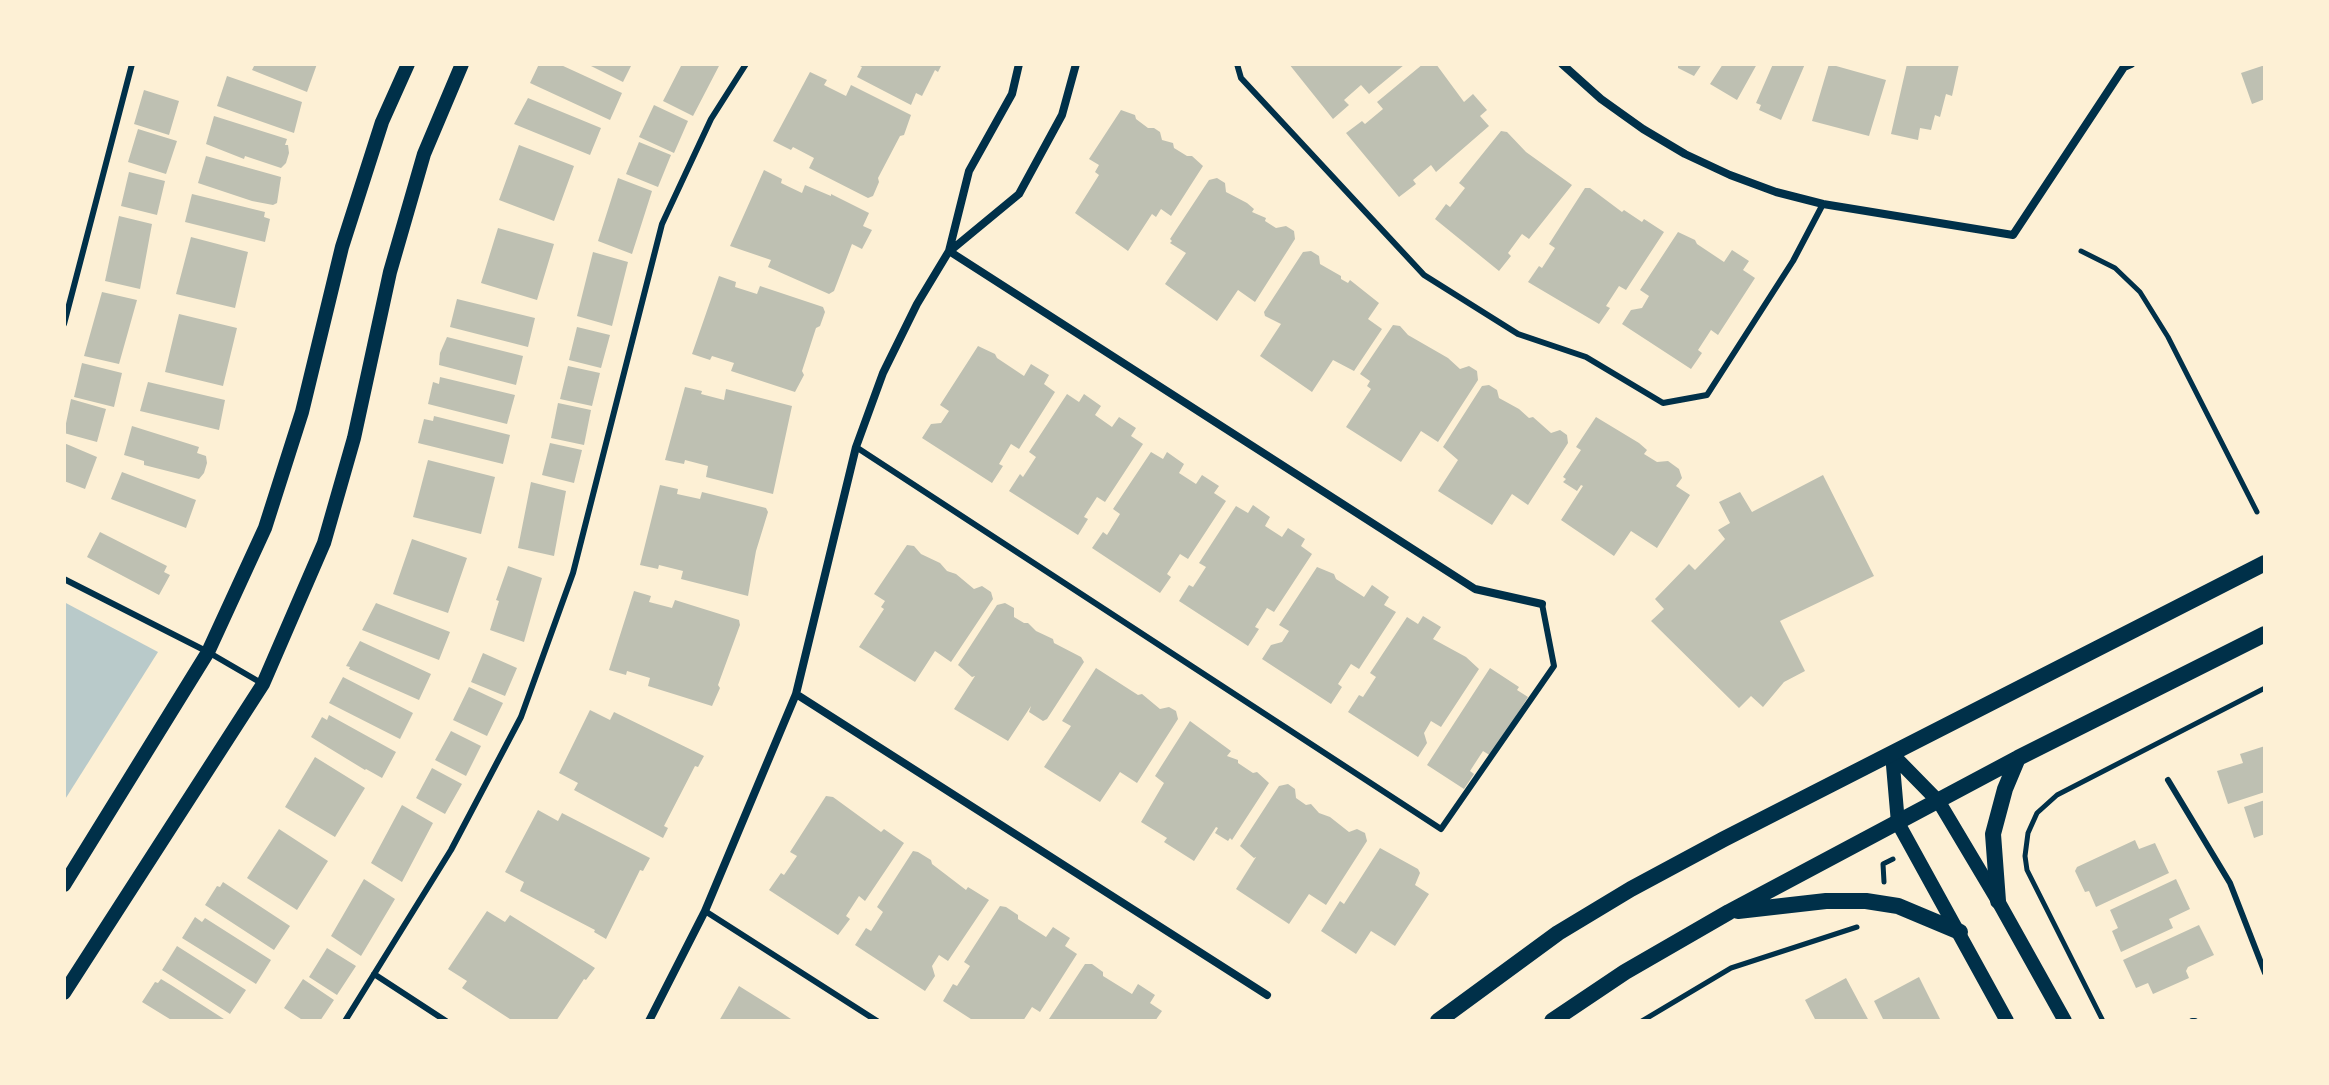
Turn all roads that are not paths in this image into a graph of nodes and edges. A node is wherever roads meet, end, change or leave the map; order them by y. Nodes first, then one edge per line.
1 (132, 64) edge
2 (408, 64) edge
3 (462, 64) edge
4 (746, 64) edge
5 (1019, 64) edge
6 (1076, 64) edge
7 (1237, 64) edge
8 (1562, 64) edge
9 (2131, 64) edge
10 (1823, 204) junction
11 (949, 251) junction
12 (64, 324) edge
13 (856, 447) junction
14 (2265, 563) edge
15 (64, 579) edge
16 (1542, 604) joint
17 (2265, 634) edge
18 (208, 652) junction
19 (263, 684) junction
20 (796, 694) junction
21 (1892, 754) junction
22 (2018, 758) junction
23 (2168, 780) dead end
24 (1939, 802) junction
25 (1898, 823) junction
26 (64, 885) edge
27 (1998, 901) junction
28 (705, 911) junction
29 (1729, 912) junction
30 (1960, 932) junction
31 (2265, 973) edge
32 (374, 974) junction
33 (64, 993) edge
34 (1267, 995) dead end
35 (345, 1021) edge
36 (446, 1021) edge
37 (649, 1021) edge
38 (877, 1021) edge
39 (1438, 1021) edge
40 (1552, 1021) edge
41 (2007, 1021) edge
42 (2065, 1021) edge

1 - 12 lane
2 - 18 street
3 - 19 street
4 - 32 lane
5 - 11 street
6 - 11 street
7 - 10 lane
8 - 10 street
9 - 10 street
11 - 13 street
11 - 16 street
13 - 16 lane
13 - 20 street
14 - 21 main road
15 - 18 lane
17 - 22 main road
18 - 19 lane
18 - 26 street
19 - 33 street
20 - 28 street
20 - 34 street
21 - 24 street
21 - 25 street
21 - 39 main road
22 - 24 main road
22 - 27 main road
23 - 31 lane
24 - 25 main road
24 - 27 street
25 - 29 main road
25 - 30 street
27 - 42 street
28 - 37 street
28 - 38 lane
29 - 30 main road
29 - 40 main road
30 - 41 street
32 - 35 lane
32 - 36 lane

